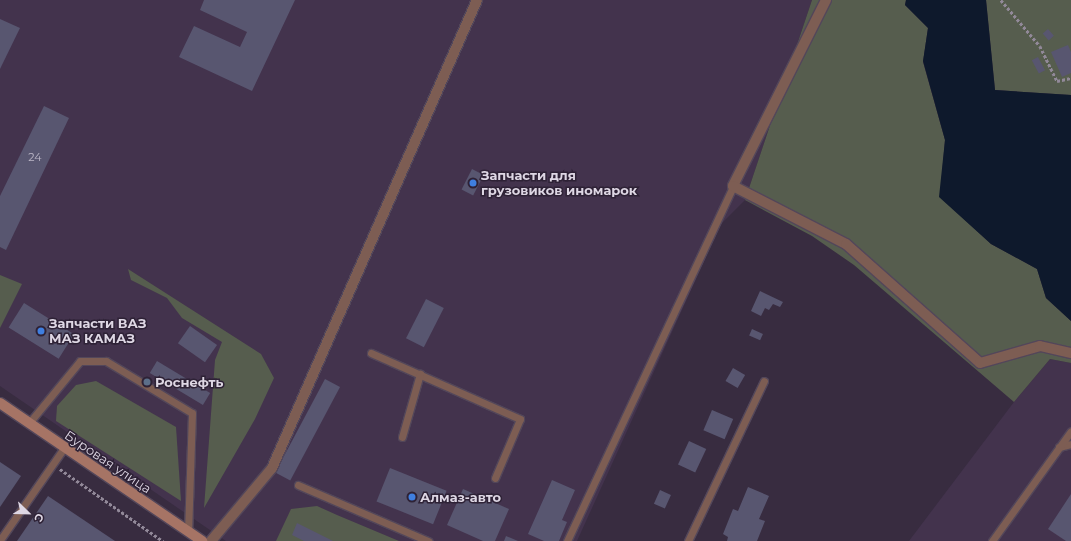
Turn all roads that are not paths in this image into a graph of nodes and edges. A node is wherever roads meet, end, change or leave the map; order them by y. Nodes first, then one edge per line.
1 (477, 0) edge
2 (826, 0) edge
3 (732, 186) junction
4 (1071, 352) edge
5 (371, 353) dead end
6 (420, 374) junction
7 (764, 381) dead end
8 (0, 404) edge
9 (29, 423) junction
10 (1071, 431) edge
11 (402, 437) dead end
12 (1071, 444) edge
13 (1059, 447) junction
14 (64, 448) junction
15 (495, 478) dead end
16 (298, 485) dead end
17 (188, 532) junction
18 (0, 540) edge
19 (202, 541) edge
20 (211, 541) edge
21 (428, 541) edge
22 (567, 541) edge
23 (688, 541) edge
24 (992, 541) edge

1 - 20 street
2 - 3 street
3 - 4 street
3 - 22 lane
5 - 6 lane
6 - 11 lane
6 - 15 lane
7 - 23 lane
8 - 9 main road, Буровая улица
9 - 14 main road, Буровая улица
9 - 17 lane
10 - 13 lane
12 - 13 lane
13 - 24 lane
14 - 17 main road, Буровая улица
14 - 18 lane
16 - 21 lane
17 - 19 main road, Буровая улица

